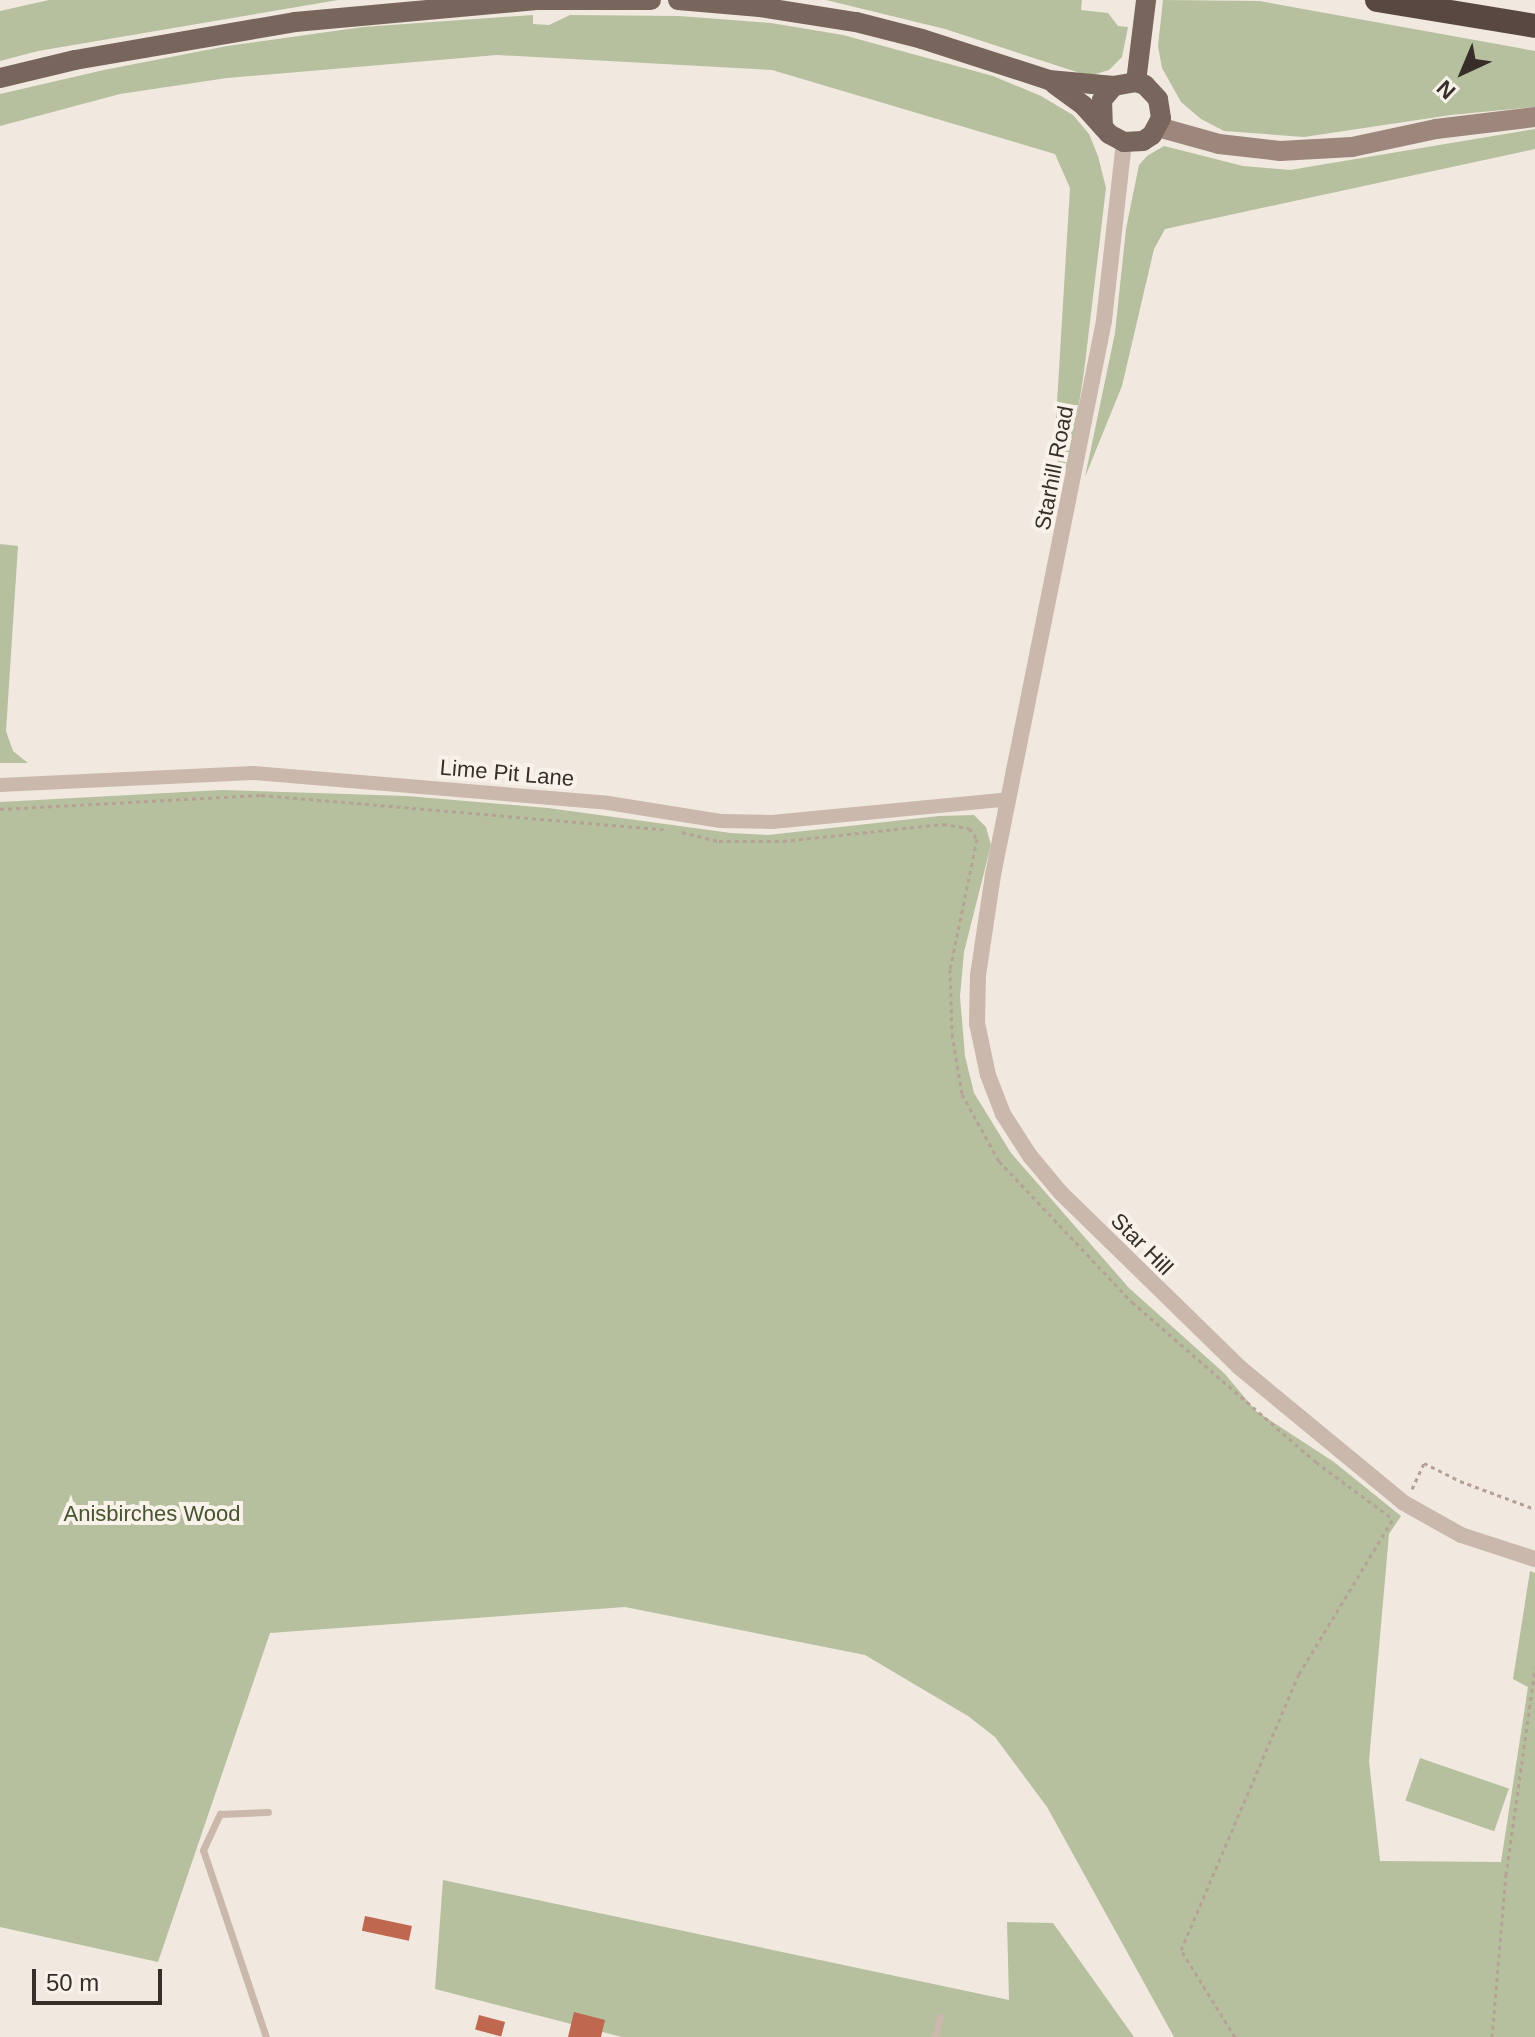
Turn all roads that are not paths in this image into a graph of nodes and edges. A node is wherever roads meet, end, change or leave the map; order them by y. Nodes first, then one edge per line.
1 (651, 0) edge
2 (678, 0) edge
3 (1377, 0) edge
4 (1145, 6) edge
5 (1535, 26) edge
6 (0, 78) edge
7 (1049, 80) junction
8 (1136, 82) junction
9 (1114, 86) junction
10 (1535, 117) edge
11 (1103, 127) junction
12 (1158, 127) junction
13 (1124, 142) junction
14 (0, 785) edge
15 (1009, 799) junction
16 (1535, 1559) edge
17 (268, 1812) dead end
18 (940, 2017) dead end
19 (266, 2037) edge
20 (935, 2037) edge

1 - 6 main road
2 - 7 main road
3 - 5 highway
4 - 8 main road
7 - 9 main road
7 - 11 main road
8 - 9 main road
8 - 12 main road
9 - 11 main road
10 - 12 main road
11 - 13 main road
12 - 13 main road
13 - 15 street, Starhill Road
14 - 15 street, Lime Pit Lane
15 - 16 street, Star Hill
17 - 19 lane
18 - 20 lane

